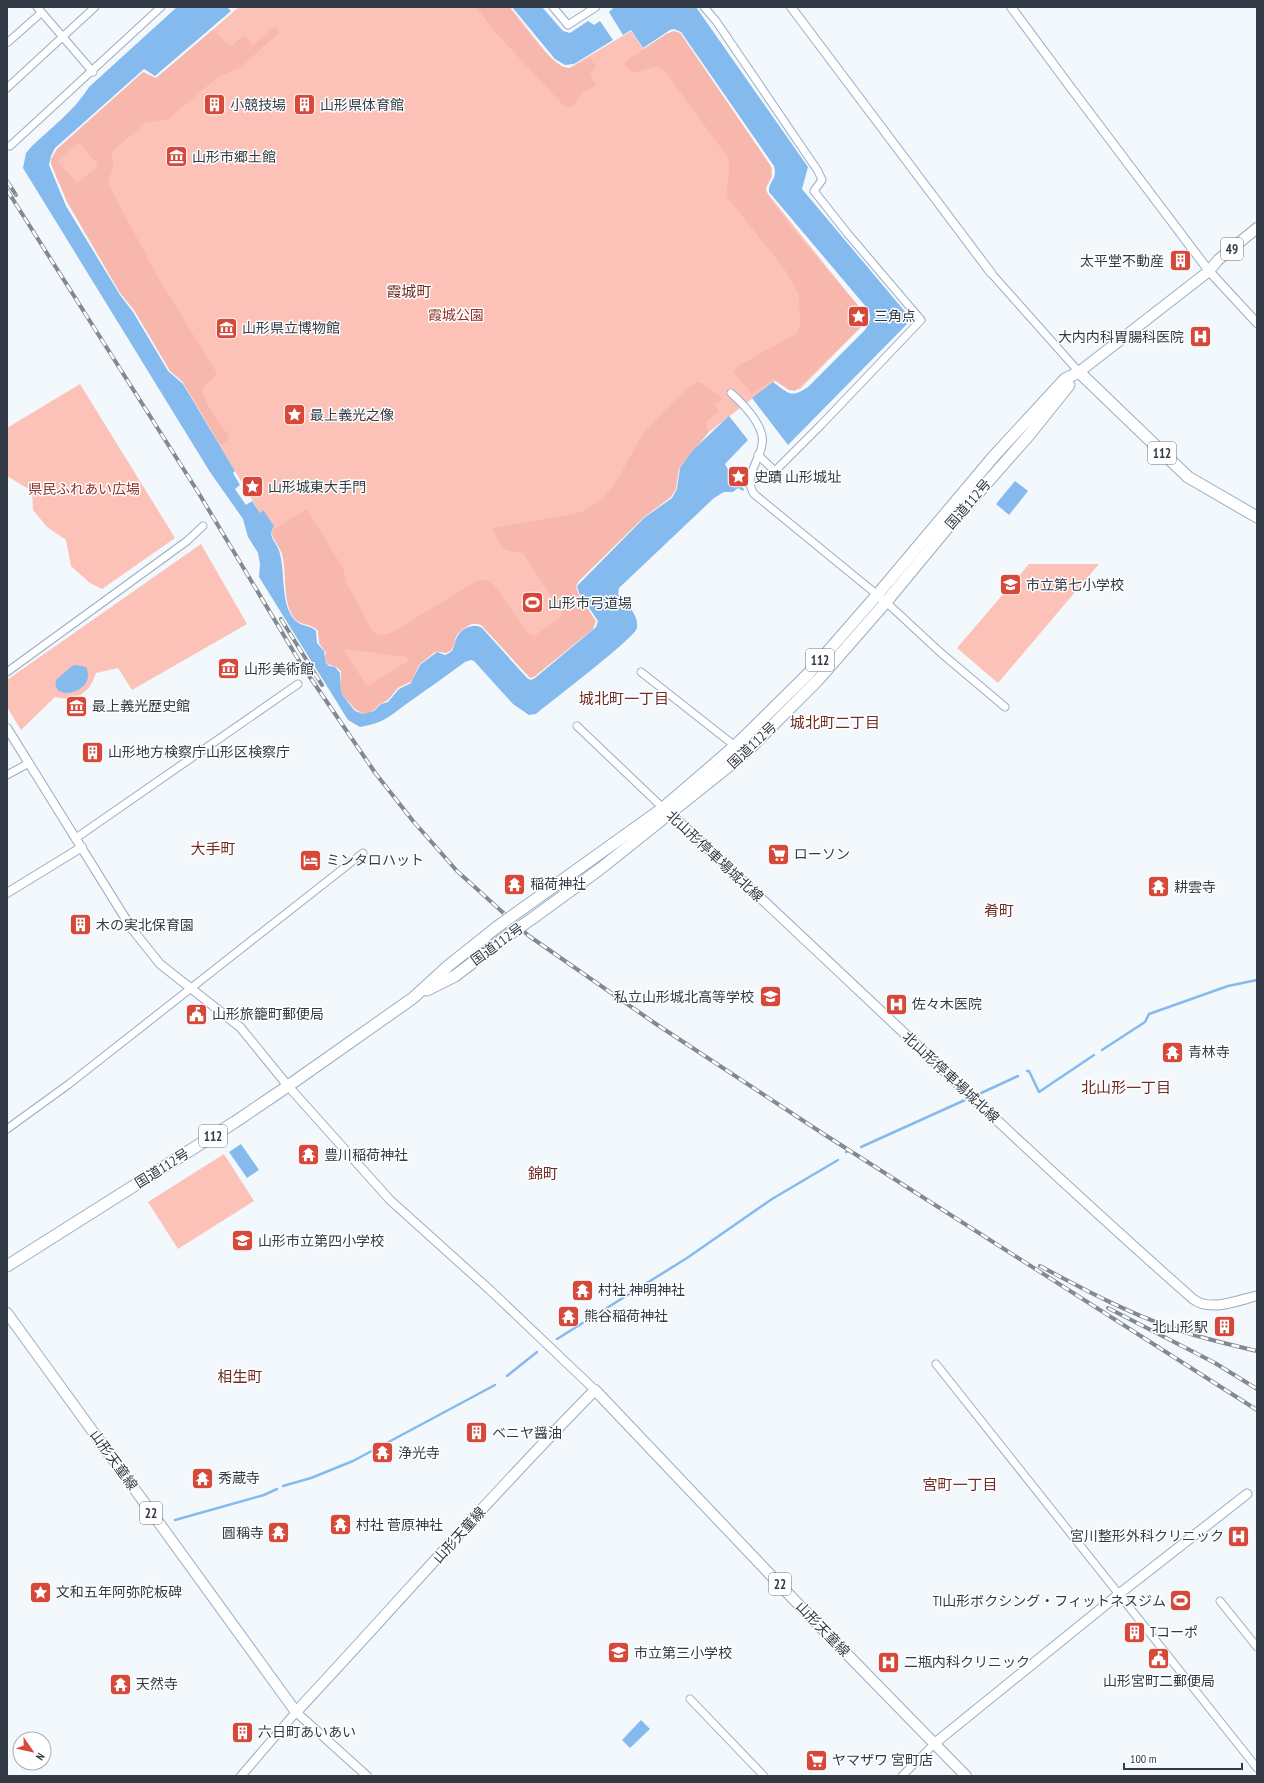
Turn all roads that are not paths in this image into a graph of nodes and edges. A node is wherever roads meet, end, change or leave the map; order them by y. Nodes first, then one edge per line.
1 (95, 7) edge
2 (161, 7) edge
3 (553, 7) edge
4 (596, 7) edge
5 (704, 7) edge
6 (791, 7) edge
7 (1011, 7) edge
8 (39, 10) edge
9 (62, 37) junction
10 (7, 43) edge
11 (93, 72) junction
12 (7, 88) edge
13 (7, 146) edge
14 (1257, 228) edge
15 (1257, 237) edge
16 (1209, 271) junction
17 (991, 273) joint
18 (1257, 322) edge
19 (1079, 372) junction
20 (731, 393) dead end
21 (758, 455) junction
22 (1257, 517) edge
23 (202, 526) dead end
24 (877, 596) junction
25 (886, 602) junction
26 (7, 672) edge
27 (641, 672) dead end
28 (298, 684) dead end
29 (1005, 707) dead end
30 (577, 726) dead end
31 (7, 728) edge
32 (735, 746) junction
33 (29, 763) junction
34 (7, 775) edge
35 (667, 811) junction
36 (76, 838) junction
37 (82, 847) junction
38 (364, 853) dead end
39 (7, 893) edge
40 (191, 989) junction
41 (413, 998) junction
42 (288, 1086) junction
43 (7, 1129) edge
44 (7, 1266) edge
45 (1257, 1296) edge
46 (7, 1313) edge
47 (936, 1364) dead end
48 (595, 1390) junction
49 (1247, 1494) dead end
50 (1119, 1594) junction
51 (1220, 1601) dead end
52 (1257, 1648) edge
53 (690, 1699) dead end
54 (296, 1712) junction
55 (934, 1743) junction
56 (1257, 1768) edge
57 (241, 1776) edge
58 (367, 1776) edge
59 (764, 1776) edge
60 (902, 1776) edge
61 (966, 1776) edge

1 - 9 street
2 - 11 street
3 - 4 street
5 - 21 street
6 - 17 street
7 - 16 street
8 - 9 street
8 - 10 street
9 - 11 street
9 - 12 street
11 - 13 street
14 - 16 main road, 49
15 - 16 main road, 49
16 - 18 street
16 - 19 main road, 49
17 - 19 street
19 - 22 highway, 112
19 - 24 highway, 国道112号 / 112
19 - 25 highway, 国道112号 / 112
20 - 21 street
21 - 24 street
23 - 26 street
24 - 25 street
24 - 32 highway, 国道112号 / 112
25 - 29 street
25 - 35 highway, 国道112号 / 112
27 - 32 street
28 - 36 street
30 - 35 street
31 - 33 street
32 - 35 highway, 国道112号 / 112
33 - 34 street
33 - 36 street
35 - 41 highway, 国道112号 / 112, bridge
35 - 41 highway, 国道112号 / 112, bridge
35 - 45 main road, 北山形停車場城北線
36 - 37 street
37 - 39 street
37 - 40 street
38 - 40 street
40 - 42 street
40 - 43 street
41 - 42 highway, 国道112号 / 112
42 - 44 highway, 国道112号 / 112
42 - 48 street
46 - 54 main road, 山形天童線 / 22
47 - 50 street
48 - 54 main road, 山形天童線
48 - 55 main road, 山形天童線 / 22
49 - 50 main road
50 - 55 main road
50 - 56 street
51 - 52 street
53 - 59 street
54 - 57 street
54 - 58 street
55 - 60 street
55 - 61 main road, 山形天童線 / 22

